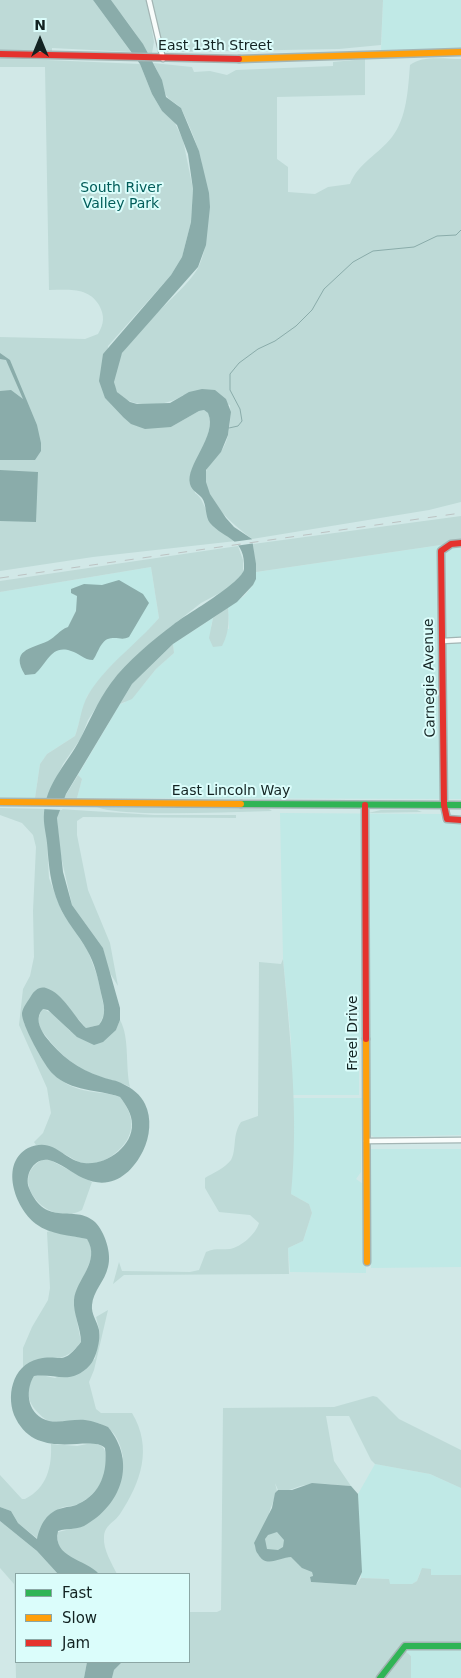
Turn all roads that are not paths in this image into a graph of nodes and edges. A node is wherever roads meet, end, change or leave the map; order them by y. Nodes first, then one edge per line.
1 (149, 0) edge
2 (461, 53) edge
3 (0, 54) edge
4 (162, 59) junction
5 (461, 543) edge
6 (442, 640) junction
7 (461, 640) edge
8 (0, 802) edge
9 (365, 805) junction
10 (444, 805) junction
11 (461, 805) edge
12 (461, 820) edge
13 (461, 1140) edge
14 (366, 1142) junction
15 (367, 1262) dead end
16 (461, 1646) edge
17 (380, 1678) edge

1 - 4 street
2 - 4 main road, East 13th Street
3 - 4 main road, East 13th Street
5 - 6 main road, Carnegie Avenue
6 - 7 street
6 - 10 main road, Carnegie Avenue
8 - 9 main road, East Lincoln Way
9 - 10 main road, East Lincoln Way
9 - 14 main road, Freel Drive
10 - 11 main road, East Lincoln Way
10 - 12 main road
13 - 14 street
14 - 15 main road, Freel Drive
16 - 17 main road

